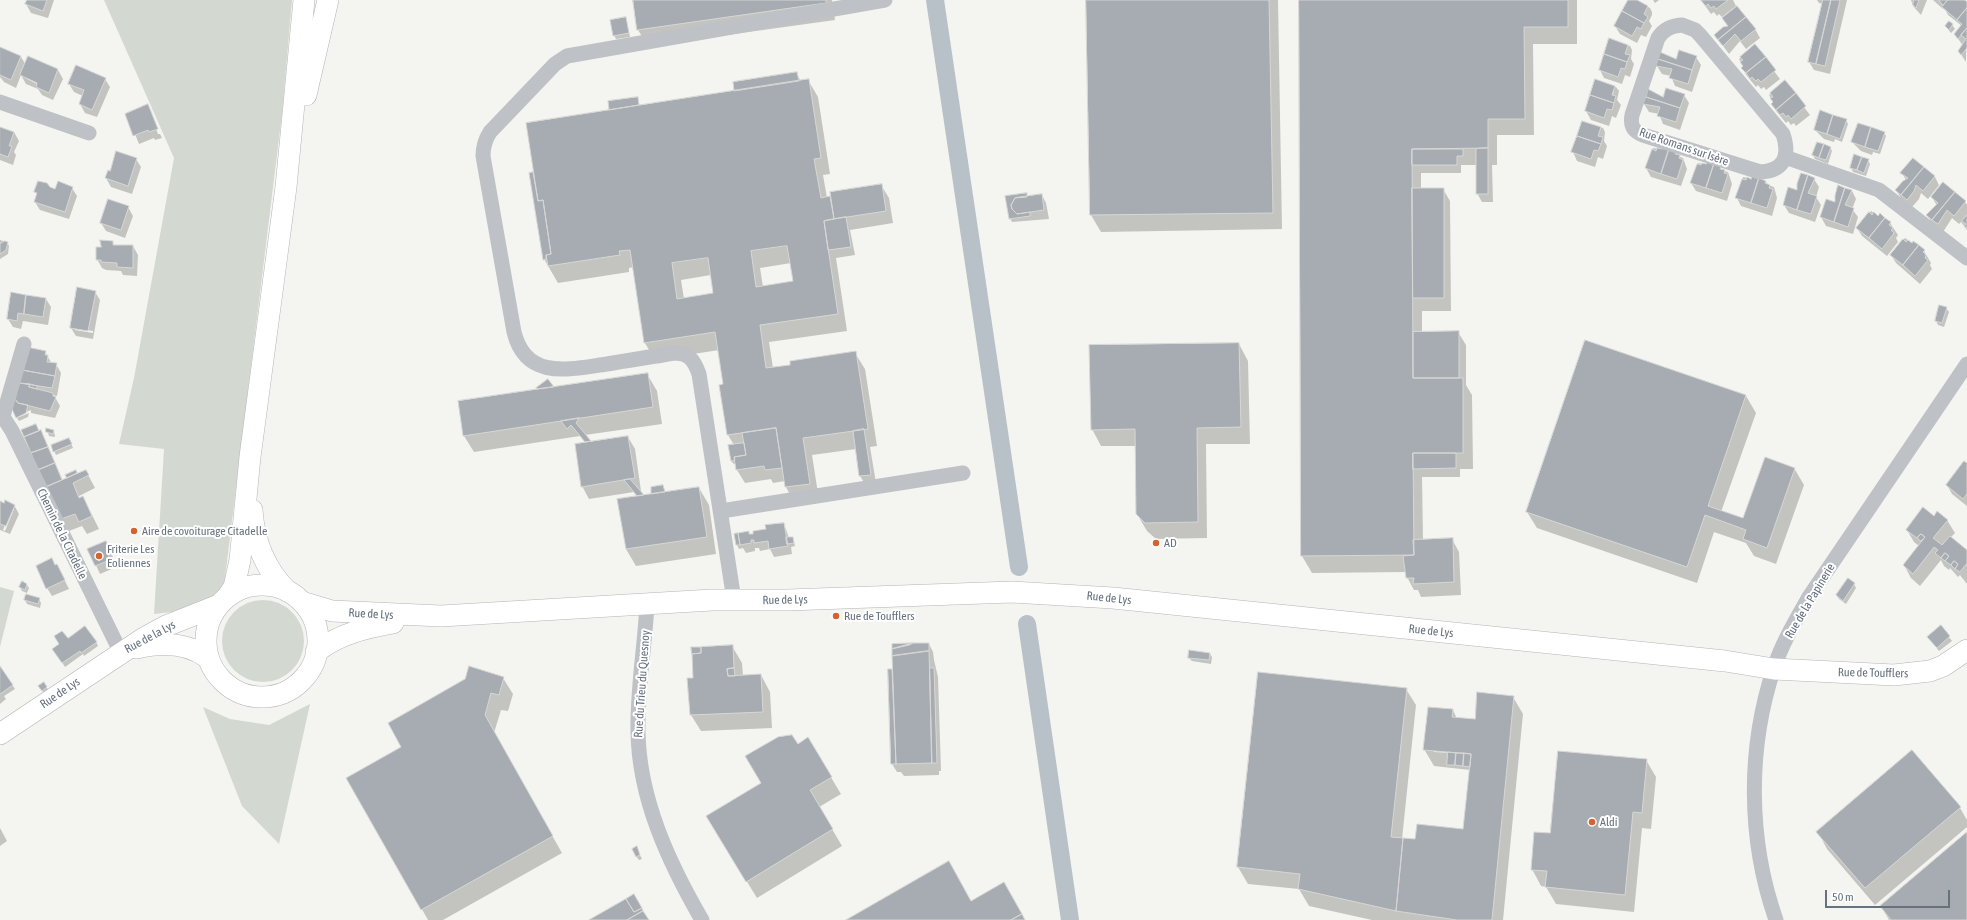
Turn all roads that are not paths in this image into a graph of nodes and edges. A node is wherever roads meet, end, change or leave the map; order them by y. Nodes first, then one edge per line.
1 (304, 0) edge
2 (328, 0) edge
3 (885, 0) edge
4 (0, 102) edge
5 (89, 133) dead end
6 (1785, 157) junction
7 (286, 187) junction
8 (1967, 258) edge
9 (24, 344) dead end
10 (1967, 364) edge
11 (1, 414) edge
12 (250, 457) junction
13 (963, 472) dead end
14 (721, 511) junction
15 (294, 597) junction
16 (224, 600) junction
17 (734, 600) junction
18 (647, 604) junction
19 (441, 616) junction
20 (1967, 650) edge
21 (316, 652) junction
22 (121, 653) junction
23 (208, 658) junction
24 (1774, 669) junction
25 (0, 734) edge
26 (702, 920) edge
27 (1776, 920) edge

1 - 7 street
2 - 7 street
3 - 14 street
4 - 5 street
6 - 6 street, Rue Romans sur Isère
6 - 8 street
7 - 12 street
9 - 11 street, Chemin de la Citadelle
10 - 24 street, Rue de la Papinerie
11 - 22 street, Chemin de la Citadelle
12 - 15 street
12 - 16 street
13 - 14 street
14 - 17 street
15 - 16 street
15 - 19 street, Rue de Lys
15 - 21 street
16 - 22 street, Rue de la Lys
16 - 23 street
17 - 18 street, Rue de Lys
17 - 24 street, Rue de Lys
18 - 19 street, Rue de Lys
18 - 26 street, Rue du Trieu du Quesnoy
19 - 21 street, Rue de Lys
20 - 24 street, Rue de Toufflers
21 - 23 street
22 - 23 street, Rue de la Lys
22 - 25 street, Rue de Lys
24 - 27 street, Rue de la Papinerie

